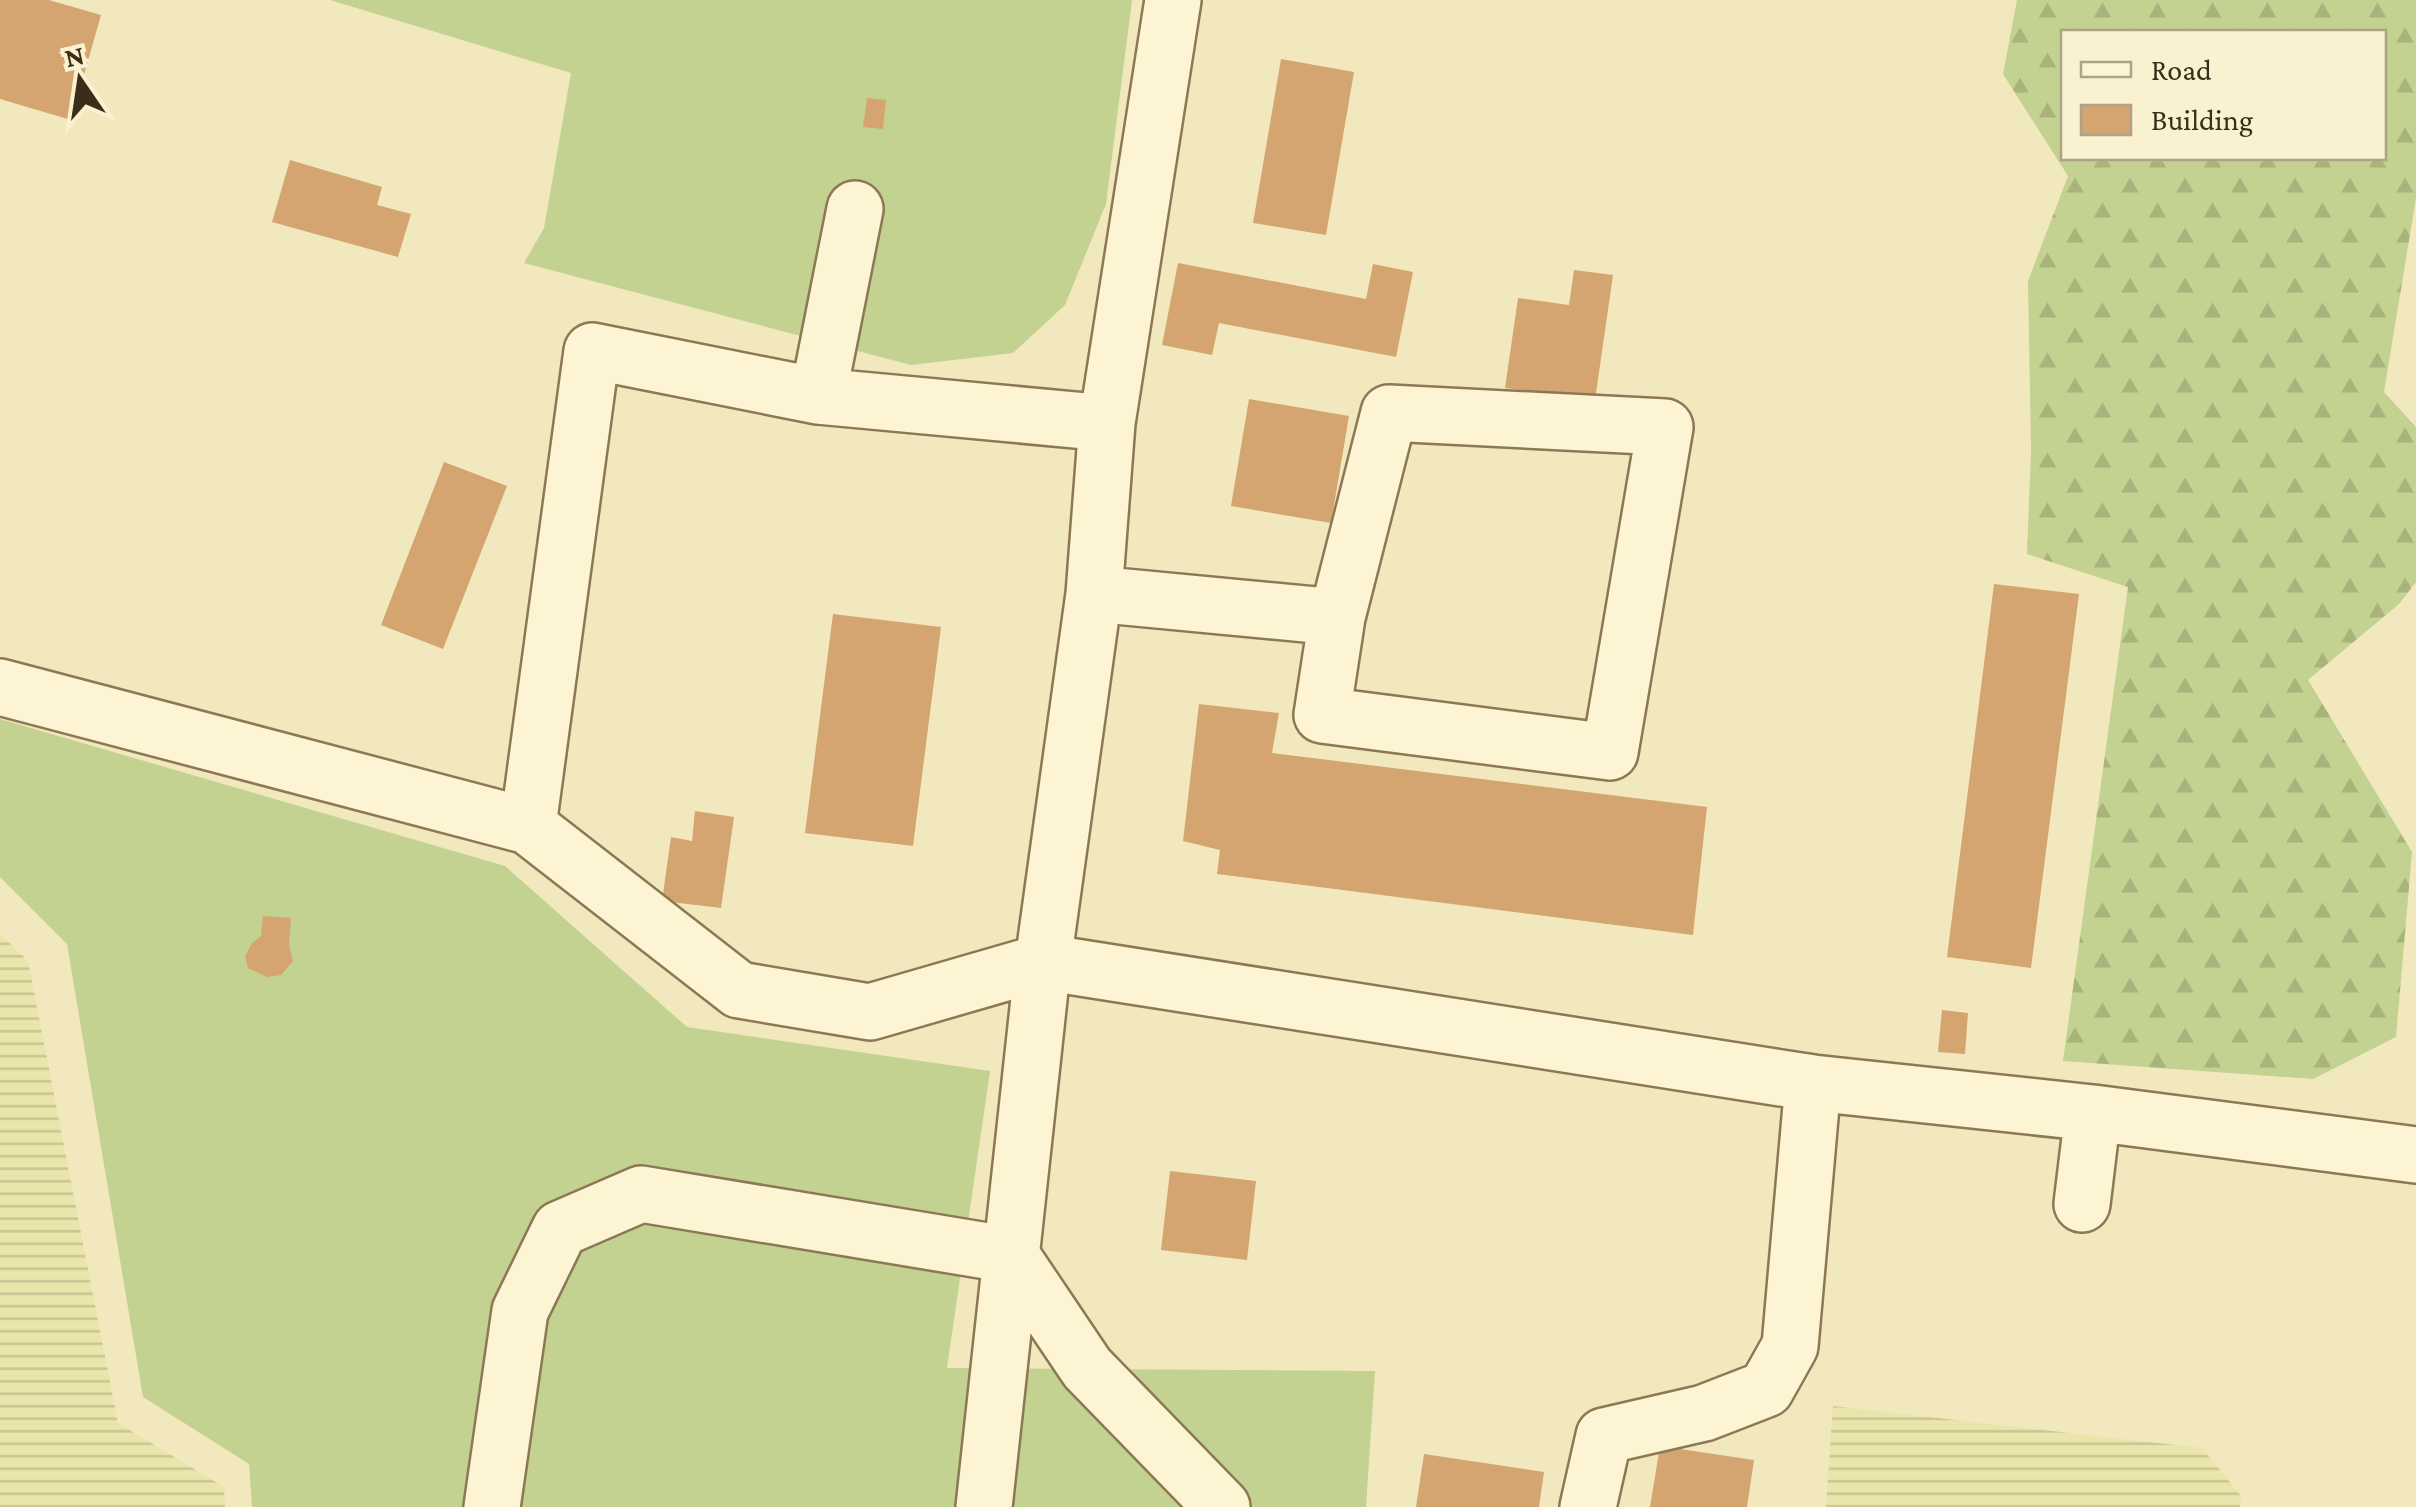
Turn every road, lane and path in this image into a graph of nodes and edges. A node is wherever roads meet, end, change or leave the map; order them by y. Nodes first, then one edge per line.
1 (1173, 0) edge
2 (856, 209) dead end
3 (818, 396) junction
4 (1107, 423) junction
5 (1094, 594) junction
6 (1338, 617) junction
7 (0, 687) edge
8 (528, 826) junction
9 (1042, 962) junction
10 (1814, 1083) junction
11 (2093, 1112) junction
12 (2416, 1155) edge
13 (2082, 1204) dead end
14 (1011, 1255) junction
15 (492, 1507) edge
16 (984, 1507) edge
17 (1222, 1507) edge
18 (1588, 1507) edge

1 - 4 lane
2 - 3 lane
3 - 4 lane
3 - 8 lane
4 - 5 lane
5 - 6 lane
5 - 9 lane
6 - 6 lane
7 - 8 lane
8 - 9 lane
9 - 10 lane
9 - 14 lane
10 - 11 lane
10 - 18 lane
11 - 12 lane
11 - 13 lane
14 - 15 lane
14 - 16 lane
14 - 17 lane

